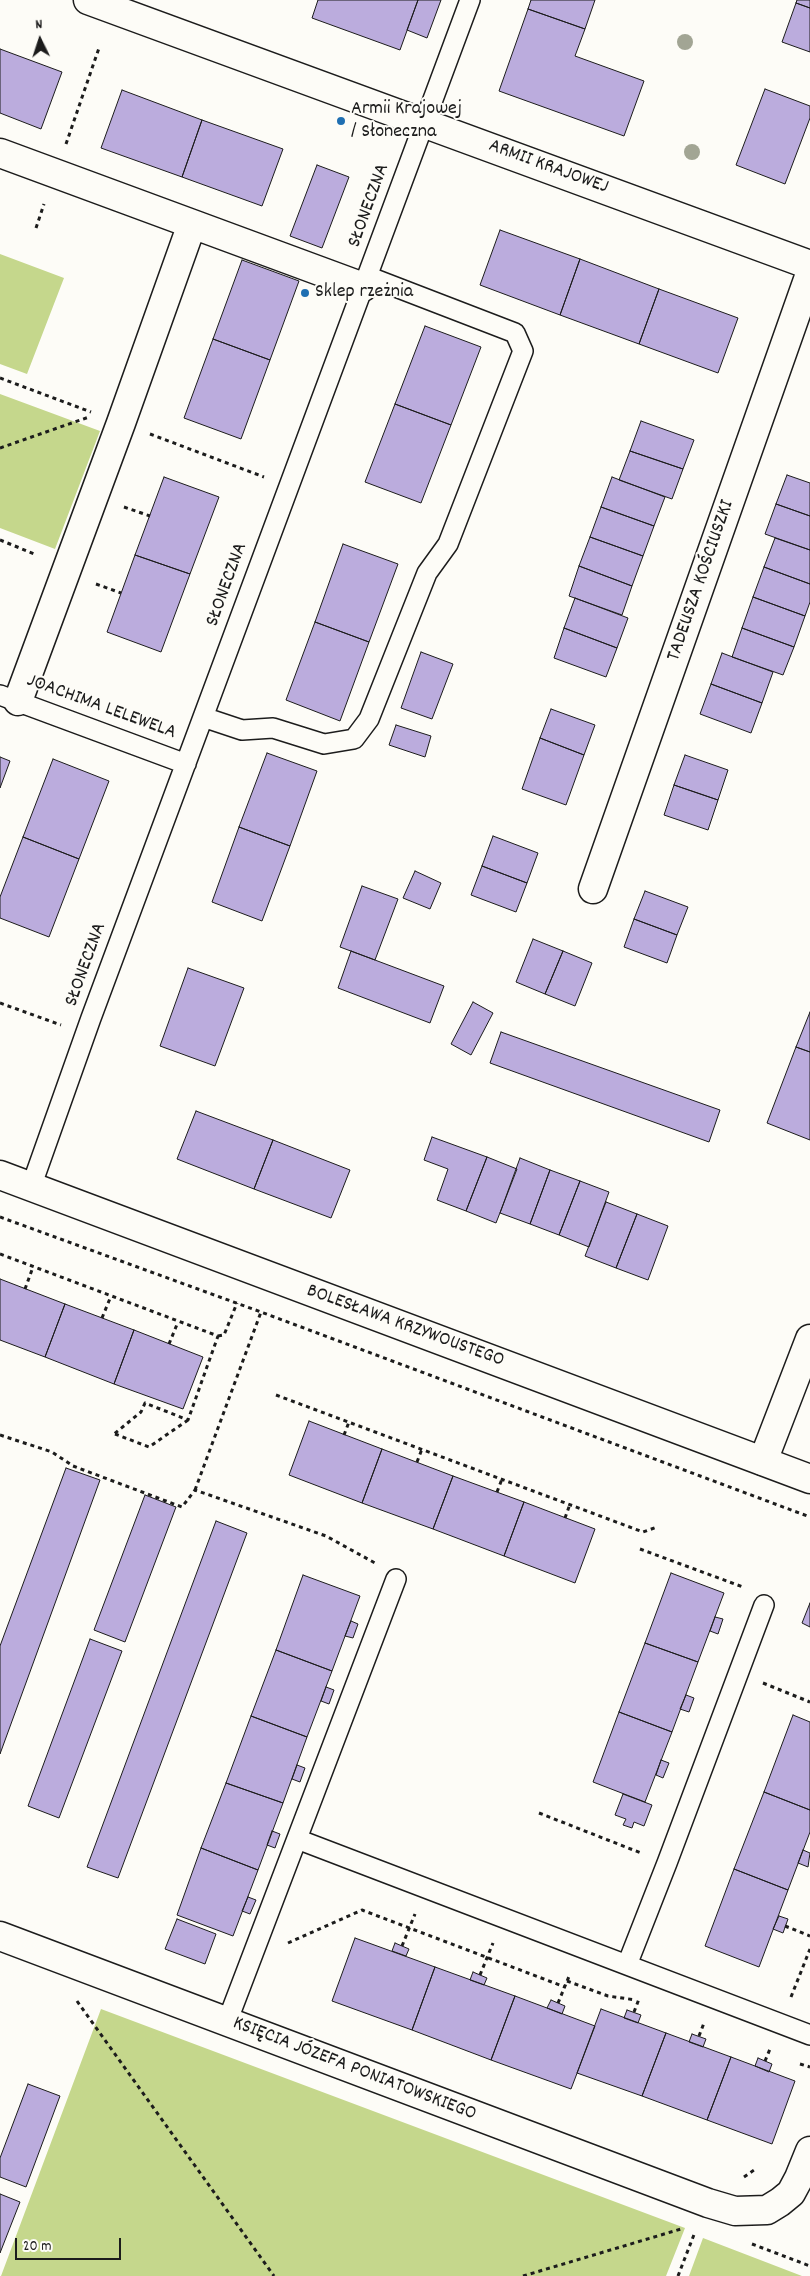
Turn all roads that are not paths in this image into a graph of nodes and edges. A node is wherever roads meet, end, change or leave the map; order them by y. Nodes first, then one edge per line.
1 (88, 0) edge
2 (470, 0) edge
3 (133, 8) edge
4 (425, 123) junction
5 (0, 153) edge
6 (192, 224) junction
7 (810, 265) edge
8 (810, 274) edge
9 (365, 282) junction
10 (9, 698) edge
11 (203, 717) junction
12 (186, 764) junction
13 (593, 888) dead end
14 (0, 1175) edge
15 (31, 1187) junction
16 (810, 1339) edge
17 (763, 1461) junction
18 (810, 1479) edge
19 (396, 1579) road end
20 (764, 1605) dead end
21 (297, 1839) junction
22 (0, 1936) edge
23 (627, 1965) junction
24 (227, 2022) junction
25 (810, 2035) edge
26 (810, 2151) edge
27 (805, 2181) edge

1 - 3 street, ARMII KRAJOWEJ
2 - 4 lane, SŁONECZNA
3 - 4 street, ARMII KRAJOWEJ
4 - 7 street, ARMII KRAJOWEJ
4 - 9 lane, SŁONECZNA
5 - 6 street
6 - 9 street
6 - 10 street
8 - 13 street, TADEUSZA KOŚCIUSZKI
9 - 11 lane, SŁONECZNA
9 - 11 lane
10 - 12 lane, JOACHIMA LELEWELA
11 - 12 lane, SŁONECZNA
12 - 15 lane, SŁONECZNA
14 - 15 street, BOLESŁAWA KRZYWOUSTEGO
15 - 17 street, BOLESŁAWA KRZYWOUSTEGO
16 - 17 street
17 - 18 street, BOLESŁAWA KRZYWOUSTEGO
19 - 21 lane
20 - 23 lane
21 - 23 lane
21 - 24 lane
22 - 24 street, KSIĘCIA JÓZEFA PONIATOWSKIEGO
23 - 25 lane
24 - 27 street, KSIĘCIA JÓZEFA PONIATOWSKIEGO
26 - 27 street, KSIĘCIA JÓZEFA PONIATOWSKIEGO

